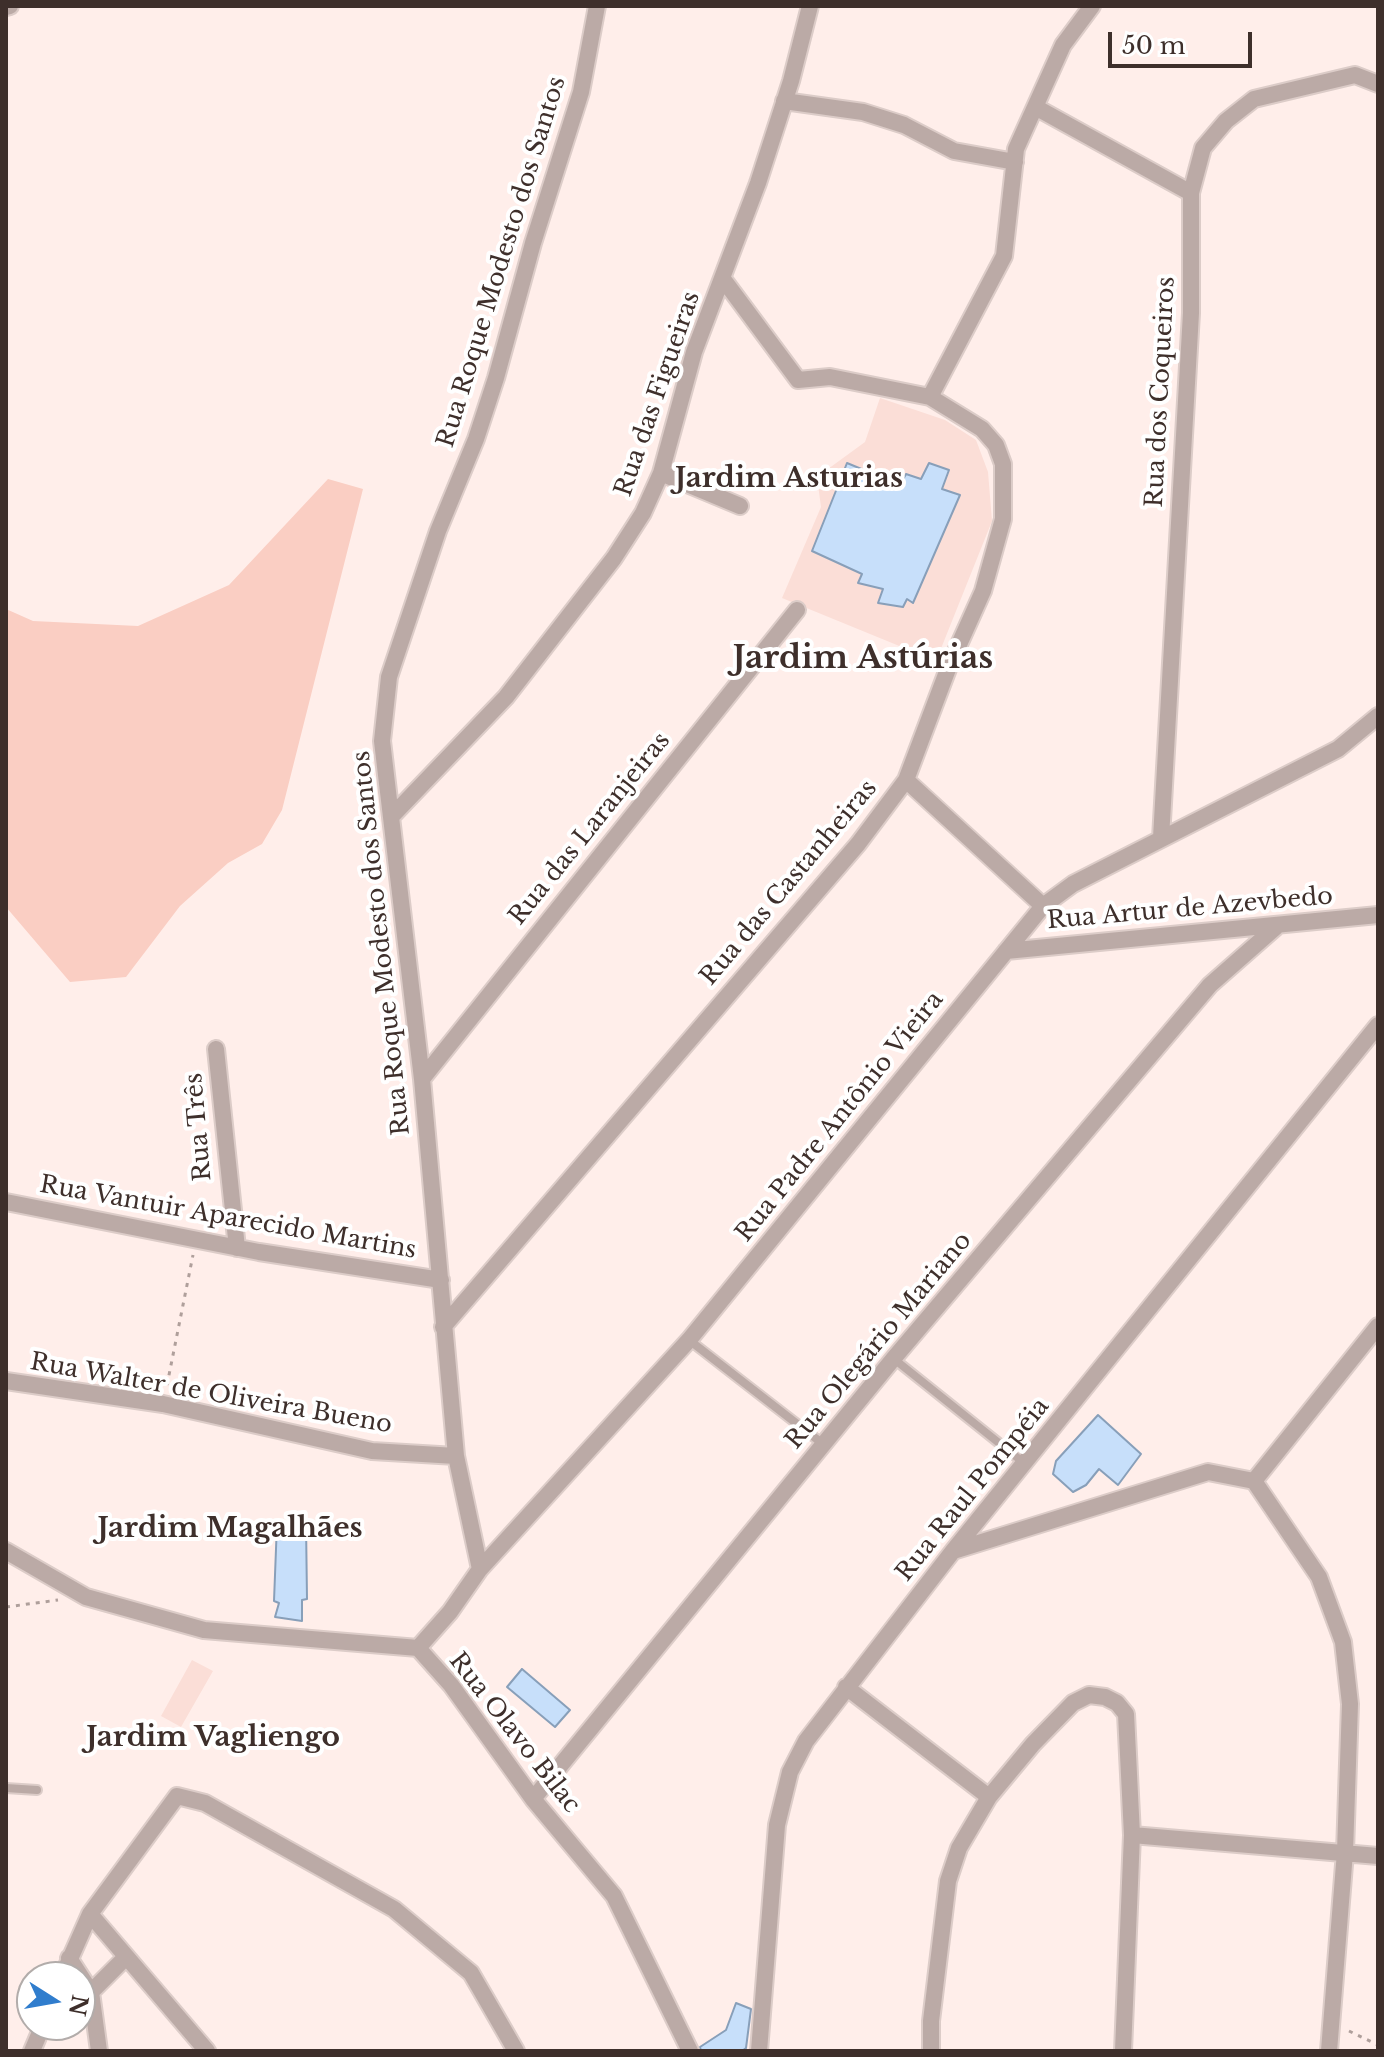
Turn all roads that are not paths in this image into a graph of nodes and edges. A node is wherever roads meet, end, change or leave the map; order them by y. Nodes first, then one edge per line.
1 (597, 6) edge
2 (810, 6) edge
3 (1092, 6) edge
4 (1378, 84) edge
5 (784, 101) junction
6 (1037, 108) junction
7 (1015, 162) junction
8 (1191, 193) junction
9 (723, 279) junction
10 (930, 397) junction
11 (661, 473) junction
12 (740, 506) dead end
13 (797, 610) dead end
14 (1378, 716) edge
15 (906, 780) junction
16 (391, 817) junction
17 (1161, 838) junction
18 (1043, 906) junction
19 (1378, 915) edge
20 (1276, 927) junction
21 (1006, 951) junction
22 (1378, 1025) edge
23 (216, 1049) dead end
24 (422, 1079) junction
25 (6, 1202) edge
26 (237, 1248) junction
27 (441, 1280) junction
28 (1378, 1326) edge
29 (443, 1327) junction
30 (689, 1340) junction
31 (894, 1358) junction
32 (6, 1381) edge
33 (823, 1445) junction
34 (456, 1456) junction
35 (1024, 1464) junction
36 (1254, 1481) junction
37 (6, 1551) edge
38 (953, 1551) junction
39 (480, 1569) junction
40 (418, 1648) junction
41 (846, 1687) junction
42 (6, 1788) edge
43 (37, 1790) dead end
44 (989, 1797) junction
45 (533, 1799) junction
46 (1132, 1835) junction
47 (1345, 1852) junction
48 (1378, 1856) edge
49 (90, 1914) junction
50 (126, 1957) junction
51 (69, 1958) junction
52 (68, 1961) edge
53 (71, 1961) edge
54 (96, 1987) edge
55 (96, 2029) edge
56 (99, 2051) edge
57 (207, 2051) edge
58 (516, 2051) edge
59 (690, 2051) edge
60 (759, 2051) edge
61 (931, 2051) edge
62 (1123, 2051) edge
63 (1329, 2051) edge

1 - 16 street, Rua Roque Modesto dos Santos
2 - 5 street, Rua das Figueiras
3 - 6 street
4 - 8 street, Rua dos Coqueiros
5 - 7 street
5 - 9 street, Rua das Figueiras
6 - 7 street
6 - 8 street
7 - 10 street
8 - 17 street, Rua dos Coqueiros
9 - 10 street, Rua das Castanheiras
9 - 11 street, Rua das Figueiras
10 - 15 street, Rua das Castanheiras
11 - 12 street
11 - 16 street, Rua das Figueiras
13 - 24 street, Rua das Laranjeiras
14 - 17 street, Rua Padre Antônio Vieira
15 - 18 street
15 - 29 street, Rua das Castanheiras
16 - 24 street, Rua Roque Modesto dos Santos
17 - 18 street, Rua Padre Antônio Vieira
18 - 21 street, Rua Padre Antônio Vieira
19 - 20 street, Rua Artur de Azevbedo
20 - 21 street, Rua Artur de Azevbedo
20 - 31 street, Rua Olegário Mariano
21 - 30 street, Rua Padre Antônio Vieira
22 - 35 street, Rua Raul Pompéia
23 - 26 street, Rua Três
24 - 27 street, Rua Roque Modesto dos Santos
25 - 26 street, Rua Vantuir Aparecido Martins
26 - 27 street, Rua Vantuir Aparecido Martins
27 - 29 street, Rua Roque Modesto dos Santos
28 - 36 street
29 - 34 street, Rua Roque Modesto dos Santos
30 - 33 lane
30 - 39 street, Rua Padre Antônio Vieira
31 - 33 street, Rua Olegário Mariano
31 - 35 lane
32 - 34 street, Rua Walter de Oliveira Bueno
33 - 45 street, Rua Olegário Mariano
34 - 39 street, Rua Roque Modesto dos Santos
35 - 38 street, Rua Raul Pompéia
36 - 38 street
36 - 47 street
37 - 40 street, Rua Olavo Bilac
38 - 41 street, Rua Raul Pompéia
39 - 40 street, Rua Padre Antônio Vieira
40 - 45 street, Rua Olavo Bilac
41 - 44 street
41 - 60 street, Rua Raul Pompéia
42 - 43 lane
44 - 46 street
44 - 61 street
45 - 59 street, Rua Olavo Bilac
46 - 47 street
46 - 62 street
47 - 48 street
47 - 63 street
49 - 50 street
49 - 51 street
49 - 58 street
50 - 54 street
50 - 57 street
51 - 52 street
51 - 53 street
55 - 56 street

